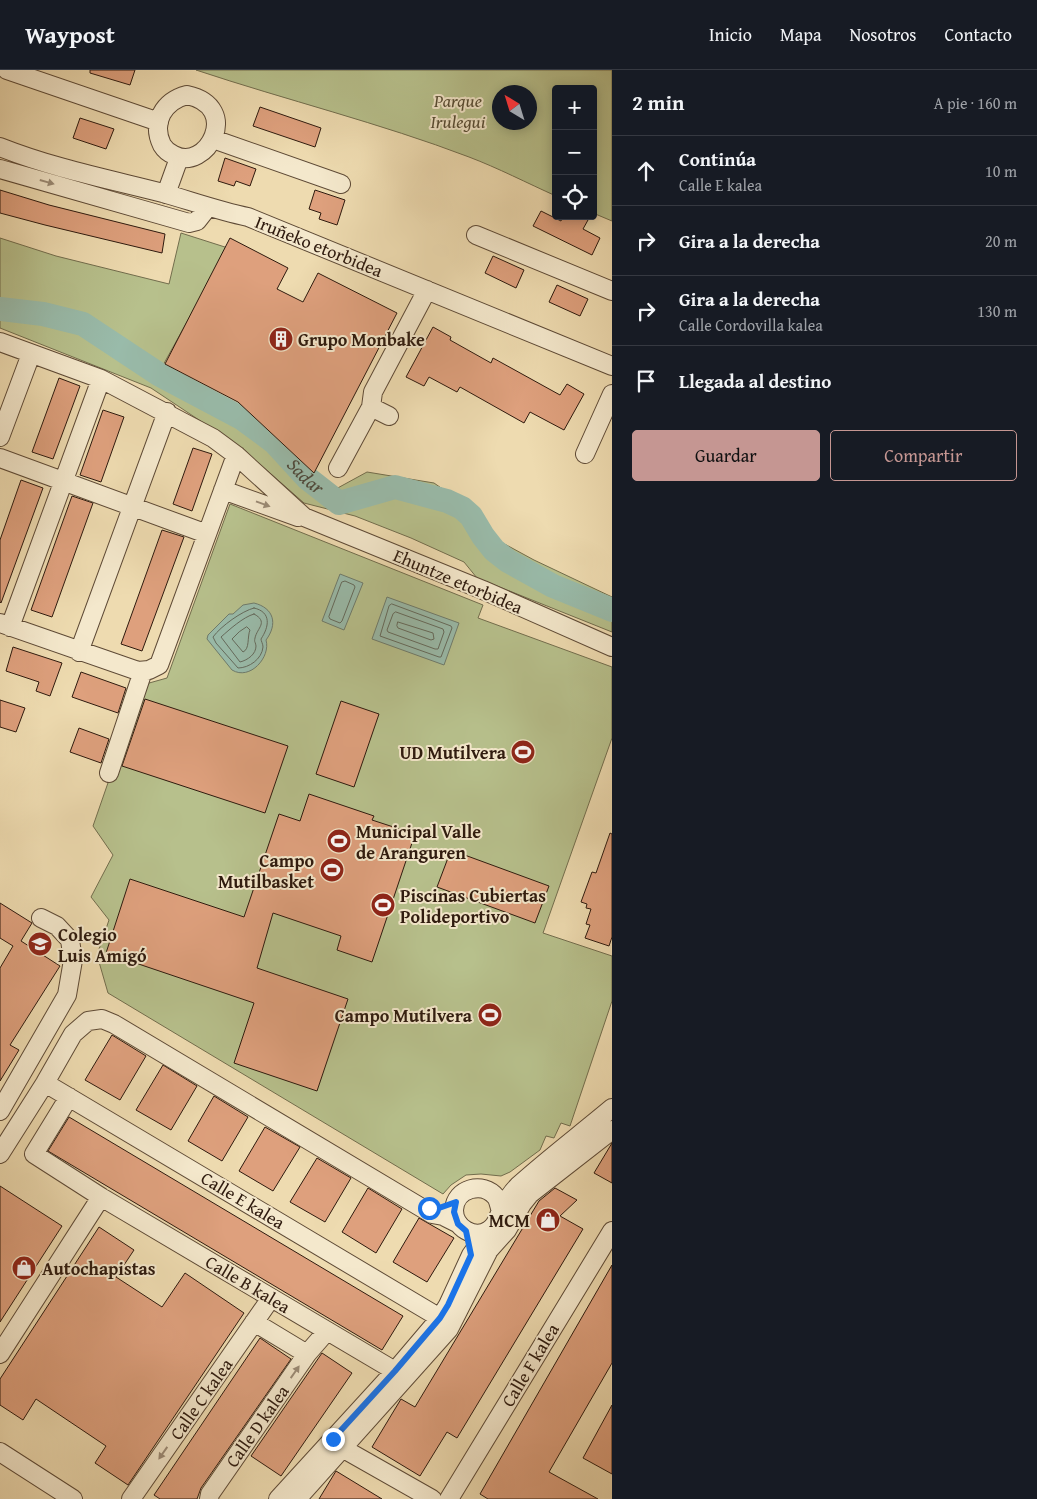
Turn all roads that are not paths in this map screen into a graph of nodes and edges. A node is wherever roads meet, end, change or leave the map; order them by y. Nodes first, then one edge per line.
1 (7, 70) edge
2 (159, 122) junction
3 (213, 139) junction
4 (0, 147) edge
5 (179, 158) junction
6 (0, 169) edge
7 (341, 184) dead end
8 (166, 194) junction
9 (208, 207) junction
10 (476, 234) dead end
11 (427, 290) junction
12 (612, 291) edge
13 (0, 342) edge
14 (31, 354) junction
15 (612, 366) edge
16 (101, 379) junction
17 (612, 394) edge
18 (371, 407) junction
19 (167, 412) junction
20 (389, 416) dead end
21 (0, 437) edge
22 (585, 454) dead end
23 (236, 455) junction
24 (0, 458) edge
25 (338, 468) dead end
26 (64, 481) junction
27 (223, 490) junction
28 (132, 506) junction
29 (304, 517) junction
30 (207, 534) junction
31 (5, 625) edge
32 (612, 646) edge
33 (79, 652) junction
34 (146, 671) junction
35 (109, 773) dead end
36 (41, 918) dead end
37 (45, 1083) junction
38 (69, 1097) junction
39 (612, 1108) edge
40 (0, 1111) edge
41 (612, 1130) edge
42 (0, 1154) edge
43 (517, 1187) junction
44 (491, 1193) junction
45 (101, 1197) junction
46 (456, 1202) junction
47 (413, 1203) junction
48 (500, 1212) junction
49 (462, 1228) junction
50 (488, 1231) junction
51 (612, 1231) edge
52 (471, 1255) junction
53 (271, 1298) junction
54 (440, 1318) junction
55 (254, 1322) junction
56 (327, 1331) junction
57 (0, 1354) edge
58 (307, 1354) junction
59 (395, 1371) junction
60 (338, 1444) junction
61 (0, 1452) edge
62 (73, 1499) edge
63 (131, 1499) edge
64 (209, 1499) edge
65 (278, 1499) edge
66 (298, 1499) edge
67 (432, 1499) edge
68 (449, 1499) edge

1 - 2 street
2 - 3 street
2 - 5 street
3 - 5 street
3 - 7 street
4 - 8 street, Iruñeko etorbidea
5 - 8 street
6 -> 9 street
8 - 9 street, Iruñeko etorbidea
9 - 11 street, Iruñeko etorbidea
10 - 12 street
11 - 15 street, Iruñeko etorbidea
11 - 18 street
13 - 14 street, Ehuntze etorbidea
14 - 16 street, Ehuntze etorbidea
14 - 21 street
16 - 19 street, Ehuntze etorbidea
16 - 26 street
17 - 22 street
18 - 20 street
18 - 25 street
19 - 23 street, Ehuntze etorbidea
19 - 28 street
23 - 27 street
23 - 29 street, Ehuntze etorbidea
24 - 26 street
26 - 28 street
26 - 31 street
27 -> 29 street, Ehuntze etorbidea
27 - 30 street
28 - 30 street
28 - 33 street
29 - 32 street, Ehuntze etorbidea
30 - 34 street
31 - 33 street
33 - 34 street
34 - 35 street
36 - 40 street
37 - 38 street, Calle E kalea
37 - 42 street
37 - 47 street
38 - 45 street, Calle B kalea
38 - 54 street, Calle E kalea
39 - 43 street
41 - 60 street
43 - 44 street
43 - 48 street
44 - 46 street
44 - 48 street
45 - 53 street, Calle B kalea
45 - 57 street
46 - 47 street
46 - 49 street
47 - 49 street
48 - 50 street
49 - 50 street
49 - 52 street
50 - 52 street
51 - 68 street, Calle F kalea
52 - 54 street
53 - 55 street, Calle C kalea
53 - 56 street, Calle B kalea
54 - 59 street
55 - 58 street
55 -> 63 street, Calle C kalea
56 - 58 street, Calle D kalea
56 - 59 street, Calle B kalea
64 -> 58 street, Calle D kalea
59 - 60 street
60 - 65 street
60 - 66 street
60 - 67 street
61 - 62 street

